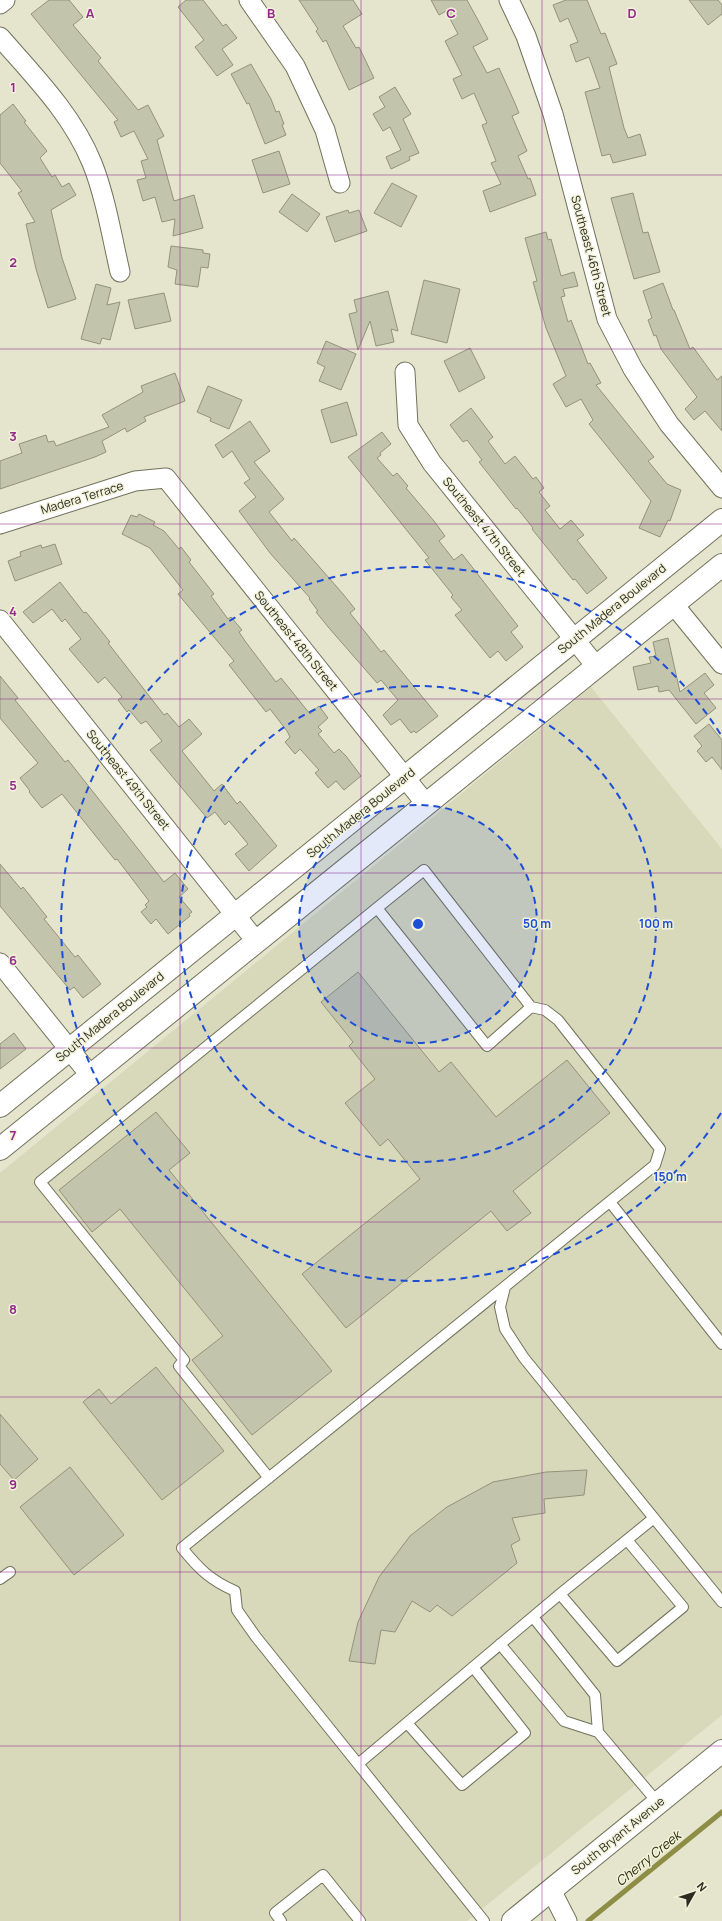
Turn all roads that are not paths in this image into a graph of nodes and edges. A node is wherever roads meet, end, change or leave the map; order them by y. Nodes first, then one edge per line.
1 (5, 0) edge
2 (249, 0) edge
3 (509, 0) edge
4 (0, 4) edge
5 (0, 37) edge
6 (340, 183) dead end
7 (120, 272) dead end
8 (406, 372) dead end
9 (166, 478) joint
10 (722, 488) edge
11 (722, 520) edge
12 (0, 524) edge
13 (722, 565) edge
14 (674, 605) junction
15 (0, 620) edge
16 (574, 639) junction
17 (722, 664) edge
18 (596, 666) junction
19 (405, 777) junction
20 (426, 804) junction
21 (377, 908) junction
22 (236, 915) junction
23 (256, 941) junction
24 (0, 963) edge
25 (532, 1007) junction
26 (70, 1050) junction
27 (90, 1075) junction
28 (0, 1106) edge
29 (0, 1149) edge
30 (610, 1202) junction
31 (506, 1287) junction
32 (722, 1344) edge
33 (269, 1478) junction
34 (654, 1518) junction
35 (627, 1540) junction
36 (10, 1572) dead end
37 (0, 1579) edge
38 (560, 1594) junction
39 (722, 1602) edge
40 (533, 1617) junction
41 (500, 1644) junction
42 (473, 1667) junction
43 (407, 1723) junction
44 (598, 1732) junction
45 (722, 1751) edge
46 (358, 1764) junction
47 (658, 1803) junction
48 (551, 1890) junction
49 (520, 1919) edge
50 (281, 1921) edge
51 (360, 1921) edge
52 (484, 1921) edge
53 (567, 1921) edge

1 - 4 street
2 - 6 street
3 - 10 street, Southeast 46th Street
5 - 7 street
8 - 16 street, Southeast 47th Street
9 - 12 street, Madera Terrace
9 - 19 street, Southeast 48th Street
11 - 16 street, South Madera Boulevard
13 - 14 street
14 - 17 street
14 - 18 street
15 - 22 street, Southeast 49th Street
16 - 18 street, Southeast 47th Street
16 - 19 street, South Madera Boulevard
18 - 20 street
19 - 20 street, Southeast 48th Street
19 - 22 street, South Madera Boulevard
20 - 23 street
21 - 25 lane
21 - 25 lane
21 - 33 lane
22 - 23 street, Southeast 49th Street
22 - 26 street, South Madera Boulevard
23 - 27 street
24 - 26 street
25 - 30 lane
26 - 27 street
26 - 28 street, South Madera Boulevard
27 - 29 street
30 - 31 lane
30 - 32 lane
31 - 33 lane
31 - 34 lane
33 - 46 lane
34 - 35 lane
34 - 39 lane
35 - 38 lane
35 - 38 lane
36 - 37 lane
38 - 40 lane
40 - 41 lane
40 - 44 lane
41 - 42 lane
41 - 44 lane
42 - 43 lane
42 - 43 lane
43 - 46 lane
44 - 47 lane
45 - 47 street, South Bryant Avenue
46 - 52 lane
47 - 48 street, South Bryant Avenue
48 - 49 street, South Bryant Avenue
48 - 53 street
50 - 51 lane

